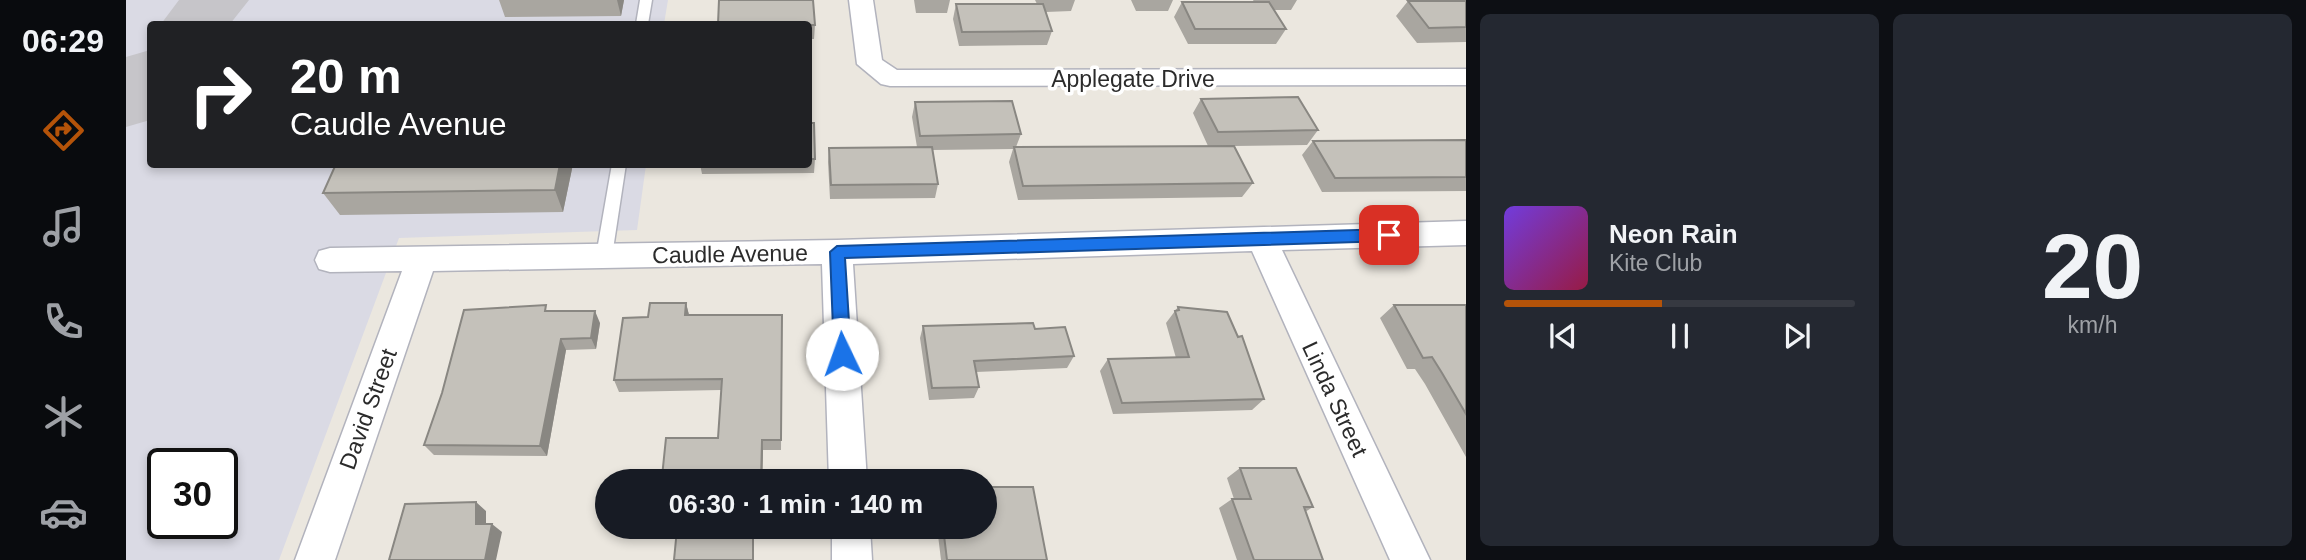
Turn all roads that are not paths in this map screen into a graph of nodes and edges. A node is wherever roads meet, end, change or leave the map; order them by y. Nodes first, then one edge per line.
1 (646, 0) edge
2 (861, 0) edge
3 (642, 21) edge
4 (1466, 77) edge
5 (618, 168) edge
6 (1466, 233) edge
7 (1261, 238) junction
8 (837, 252) junction
9 (604, 256) junction
10 (422, 259) junction
11 (330, 260) dead end
12 (847, 469) edge
13 (851, 539) edge
14 (315, 560) edge
15 (852, 560) edge
16 (1410, 560) edge

1 - 3 lane
2 - 4 street, Applegate Drive
5 - 9 lane
6 - 7 street, Caudle Avenue
7 - 8 street, Caudle Avenue
7 - 16 street, Linda Street
8 - 9 street, Caudle Avenue
8 - 12 street
9 - 10 street, Caudle Avenue
10 - 11 street, Caudle Avenue
10 - 14 street, David Street
13 - 15 street

